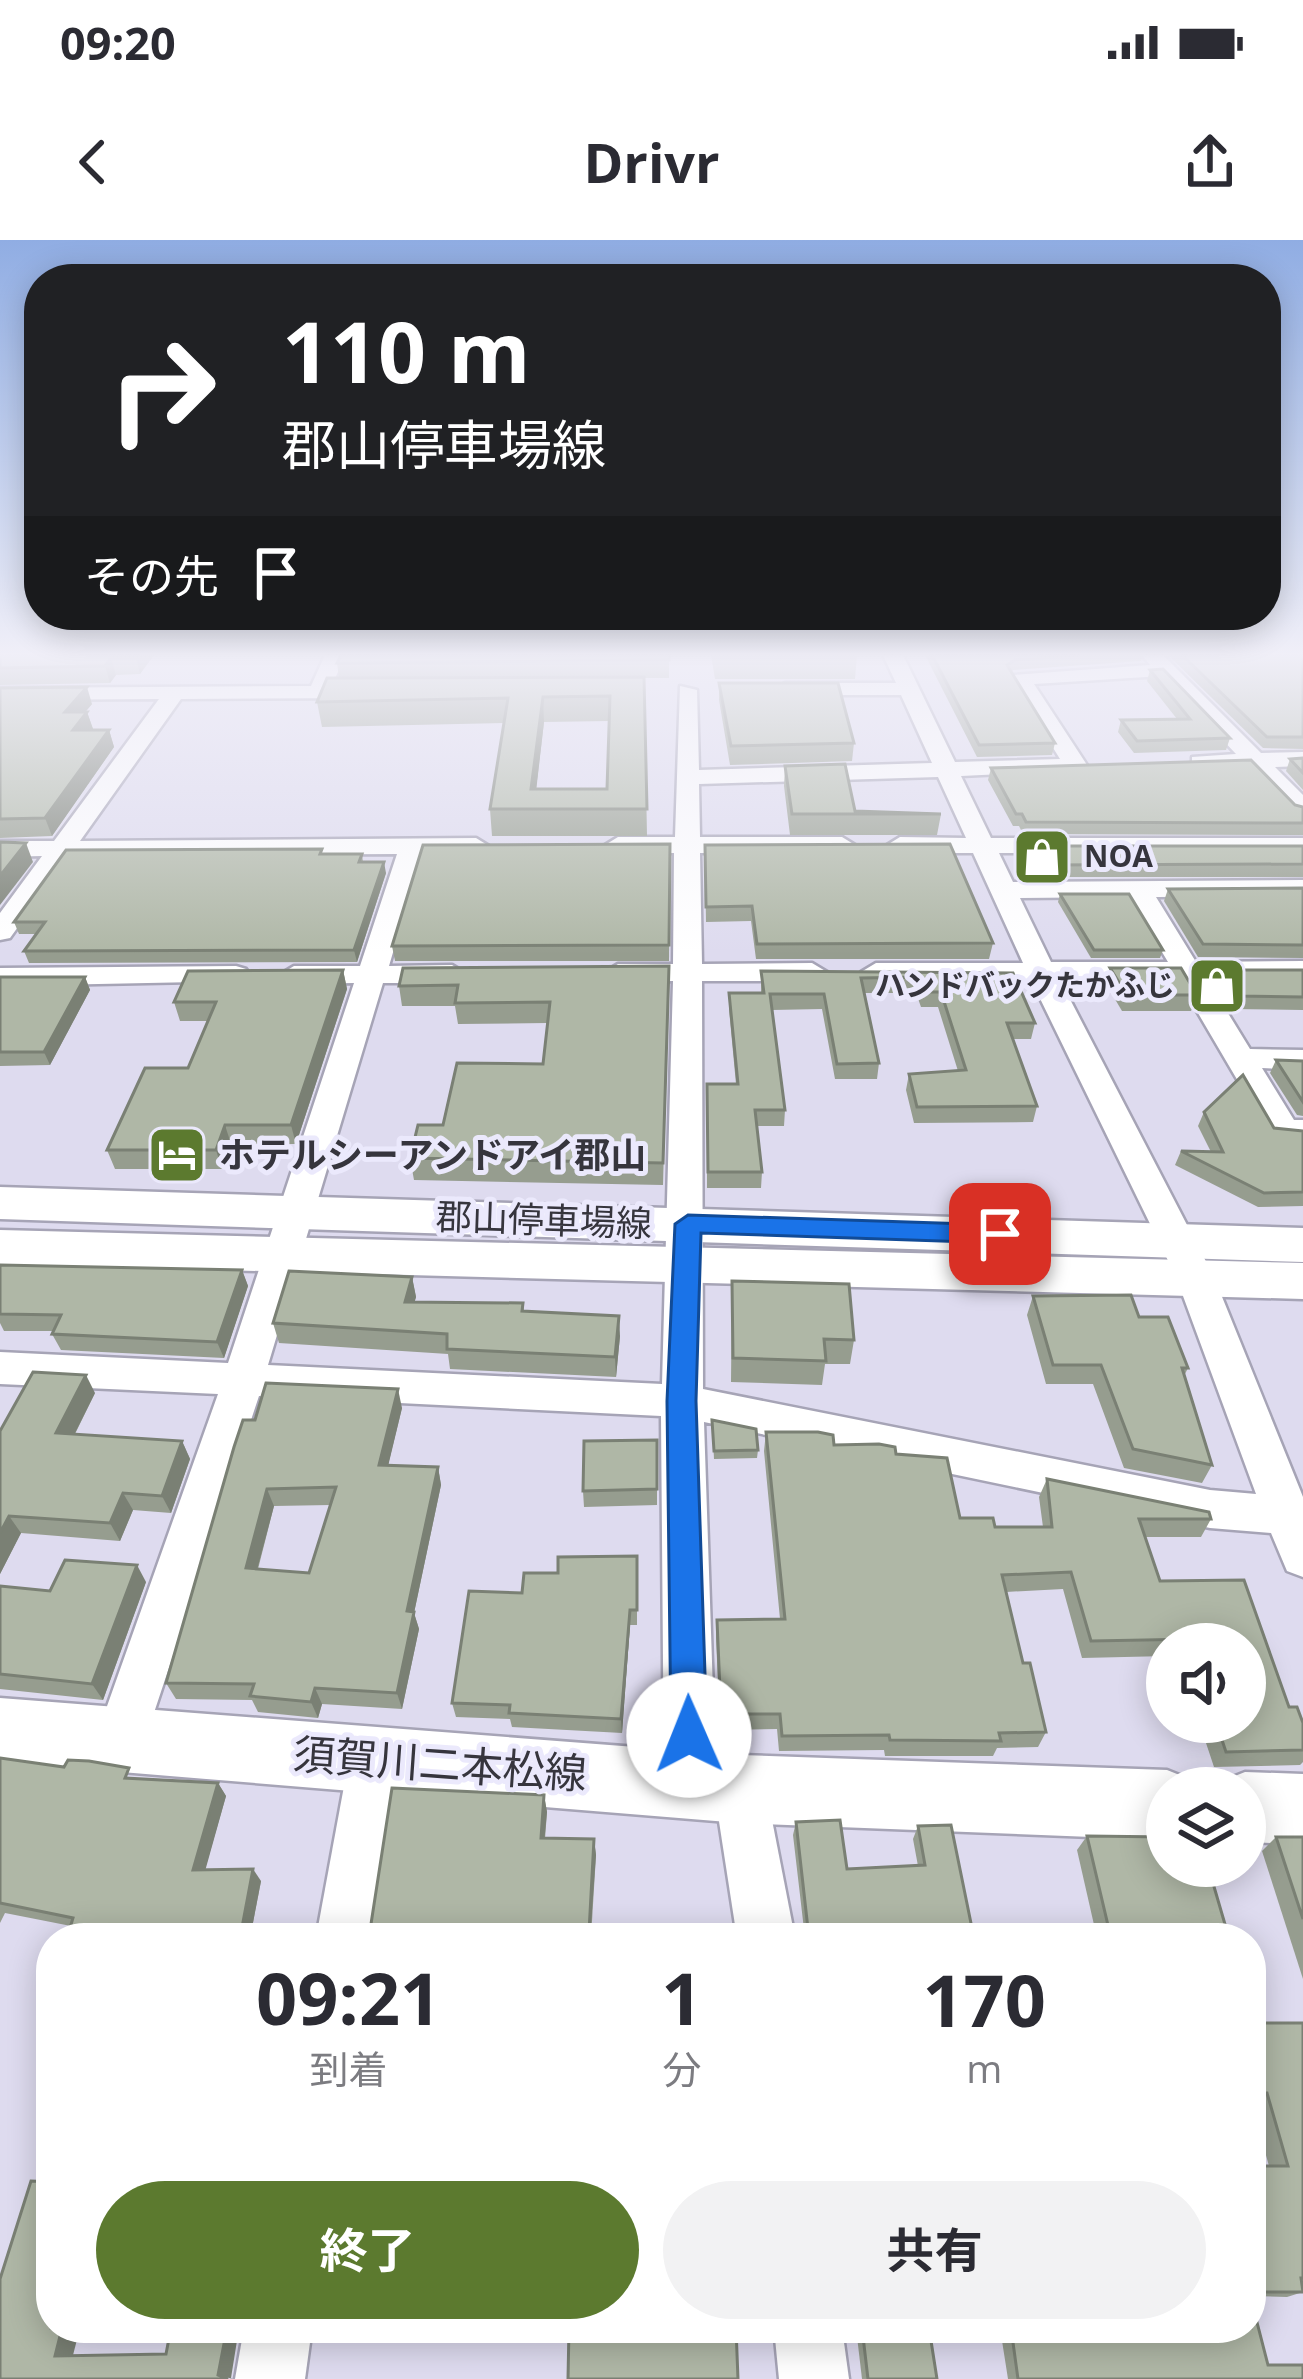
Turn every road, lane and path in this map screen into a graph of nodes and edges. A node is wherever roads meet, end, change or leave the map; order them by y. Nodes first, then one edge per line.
1 (131, 755) edge
2 (689, 755) edge
3 (937, 755) edge
4 (1078, 755) edge
5 (1250, 755) edge
6 (1303, 759) edge
7 (1255, 760) junction
8 (1165, 763) edge
9 (943, 769) junction
10 (689, 777) junction
11 (1302, 807) edge
12 (685, 844) junction
13 (594, 845) edge
14 (981, 845) junction
15 (412, 846) junction
16 (503, 846) edge
17 (1303, 846) edge
18 (64, 848) junction
19 (0, 849) edge
20 (1303, 888) edge
21 (1138, 889) junction
22 (1003, 890) junction
23 (0, 932) edge
24 (1303, 970) edge
25 (1041, 971) junction
26 (1183, 971) junction
27 (596, 973) edge
28 (686, 973) junction
29 (483, 974) edge
30 (370, 975) junction
31 (0, 977) edge
32 (1238, 1058) junction
33 (1303, 1060) edge
34 (1303, 1131) edge
35 (0, 1203) edge
36 (287, 1236) junction
37 (1303, 1245) edge
38 (688, 1246) junction
39 (0, 1247) edge
40 (1187, 1258) junction
41 (1303, 1281) edge
42 (0, 1368) edge
43 (243, 1381) junction
44 (682, 1401) junction
45 (1295, 1515) edge
46 (1303, 1557) edge
47 (0, 1730) edge
48 (121, 1740) junction
49 (375, 1759) junction
50 (715, 1786) junction
51 (1146, 1803) edge
52 (1266, 1808) edge
53 (1303, 1809) edge
54 (348, 1923) edge
55 (761, 1923) edge
56 (276, 2343) edge
57 (810, 2343) edge
58 (270, 2379) edge
59 (814, 2379) edge

1 - 18 street
2 - 10 street
3 - 9 street
4 - 9 street
5 - 7 street
6 - 7 street
7 - 8 street
7 - 11 street
9 - 10 street
9 - 14 street
10 - 12 street
12 - 13 street
12 - 14 street
12 - 28 street
14 - 17 street
14 - 22 street
15 - 16 street
15 - 18 street
15 - 30 street
18 - 19 street
18 - 23 street
20 - 21 street
21 - 22 street
21 - 26 street
22 - 25 street
24 - 26 street
25 - 26 street
25 - 28 street
25 - 40 street
26 - 32 street
27 - 28 street
28 - 38 street
29 - 30 street
30 - 31 street
30 - 36 street
32 - 33 street
32 - 34 street
35 - 36 main road, 郡山停車場線
36 - 38 main road, 郡山停車場線
36 - 39 main road, 郡山停車場線
36 - 43 street
37 - 40 main road, 郡山停車場線
38 - 40 main road, 郡山停車場線
38 - 44 street
40 - 41 main road, 郡山停車場線
40 - 45 street
42 - 43 street
43 - 44 street
43 - 48 street
44 - 45 street
44 - 50 street
45 - 46 street
47 - 48 main road, 須賀川二本松線
48 - 49 main road, 須賀川二本松線
49 - 50 main road, 須賀川二本松線
49 - 54 street
50 - 51 main road, 須賀川二本松線
50 - 55 street
52 - 53 main road
56 - 58 street
57 - 59 street

